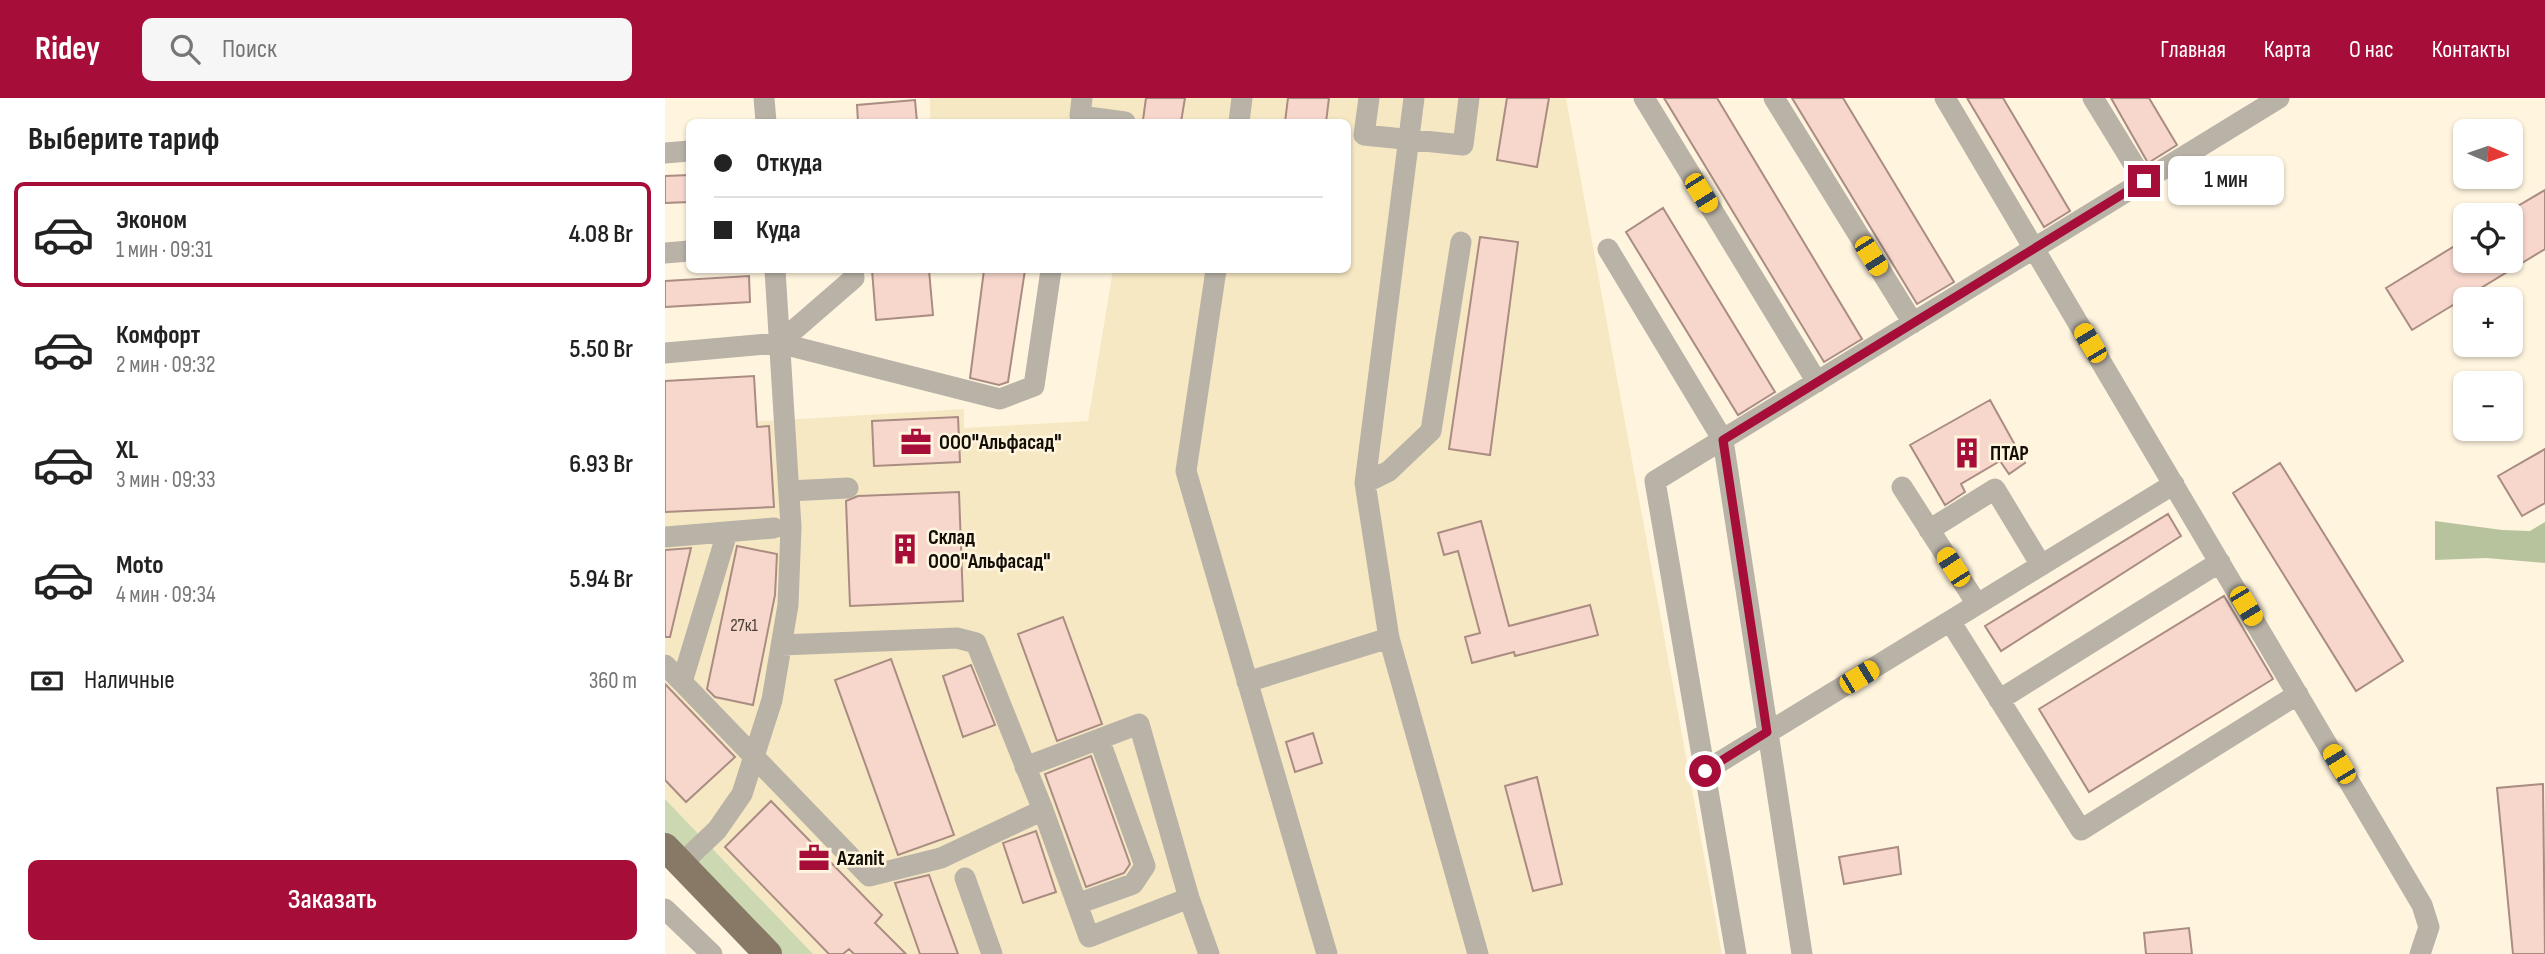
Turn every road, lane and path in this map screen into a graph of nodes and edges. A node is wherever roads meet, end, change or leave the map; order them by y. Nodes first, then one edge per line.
1 (764, 98) edge
2 (1082, 98) edge
3 (1243, 98) edge
4 (1369, 98) edge
5 (1414, 98) edge
6 (1469, 98) edge
7 (1644, 98) edge
8 (1774, 98) edge
9 (1945, 98) edge
10 (2093, 98) edge
11 (2280, 98) edge
12 (2254, 105) edge
13 (766, 119) edge
14 (1102, 119) edge
15 (1240, 119) edge
16 (1409, 141) junction
17 (686, 151) edge
18 (665, 153) edge
19 (2144, 181) junction
20 (1461, 242) dead end
21 (1608, 249) dead end
22 (2034, 249) junction
23 (686, 251) edge
24 (665, 253) edge
25 (775, 273) edge
26 (853, 273) edge
27 (1051, 273) edge
28 (1216, 273) edge
29 (1913, 323) junction
30 (779, 343) junction
31 (665, 353) edge
32 (1817, 382) junction
33 (1723, 440) junction
34 (1365, 483) junction
35 (2174, 484) junction
36 (1902, 487) dead end
37 (848, 488) dead end
38 (789, 491) junction
39 (774, 528) dead end
40 (1929, 530) junction
41 (727, 533) junction
42 (665, 537) edge
43 (2220, 562) junction
44 (2041, 565) junction
45 (1977, 604) junction
46 (1950, 621) junction
47 (1389, 638) junction
48 (781, 645) junction
49 (665, 665) edge
50 (682, 682) junction
51 (1247, 682) junction
52 (2298, 694) junction
53 (1999, 699) junction
54 (1767, 732) junction
55 (1099, 739) junction
56 (754, 758) junction
57 (1025, 767) junction
58 (1705, 771) junction
59 (1043, 810) junction
60 (673, 855) edge
61 (965, 878) dead end
62 (1189, 898) junction
63 (1077, 904) junction
64 (665, 909) edge
65 (712, 954) edge
66 (768, 954) edge
67 (992, 954) edge
68 (1209, 954) edge
69 (1327, 954) edge
70 (1478, 954) edge
71 (1736, 954) edge
72 (1802, 954) edge
73 (2420, 954) edge

1 - 13 lane
2 - 14 lane
3 - 15 lane
4 - 16 lane
5 - 16 lane
6 - 16 lane
7 - 32 lane
8 - 29 lane
9 - 22 lane
10 - 19 lane
11 - 12 lane
12 - 19 lane
16 - 34 lane
17 - 18 lane
19 - 22 lane
20 - 34 lane
21 - 33 lane
22 - 29 lane
22 - 35 lane
23 - 24 lane
25 - 30 lane
26 - 30 lane
27 - 30 lane
28 - 51 lane
29 - 32 lane
30 - 31 lane
30 - 38 lane
32 - 33 lane
33 - 54 lane
33 - 58 lane
34 - 47 lane
35 - 43 lane
35 - 44 lane
36 - 40 lane
37 - 38 lane
38 - 48 lane
39 - 41 lane
40 - 44 lane
40 - 45 lane
41 - 42 lane
41 - 50 lane
43 - 52 lane
43 - 53 lane
44 - 45 lane
45 - 46 lane
46 - 53 lane
46 - 54 lane
47 - 51 lane
47 - 70 lane
48 - 56 lane
48 - 57 lane
49 - 50 lane
50 - 56 lane
51 - 69 lane
52 - 53 lane
52 - 73 lane
54 - 58 lane
54 - 72 lane
55 - 57 lane
55 - 62 lane
55 - 63 lane
56 - 59 lane
56 - 60 lane
57 - 59 lane
58 - 71 lane
59 - 63 lane
60 - 66 main road
61 - 67 lane
62 - 63 lane
62 - 68 lane
64 - 65 lane

